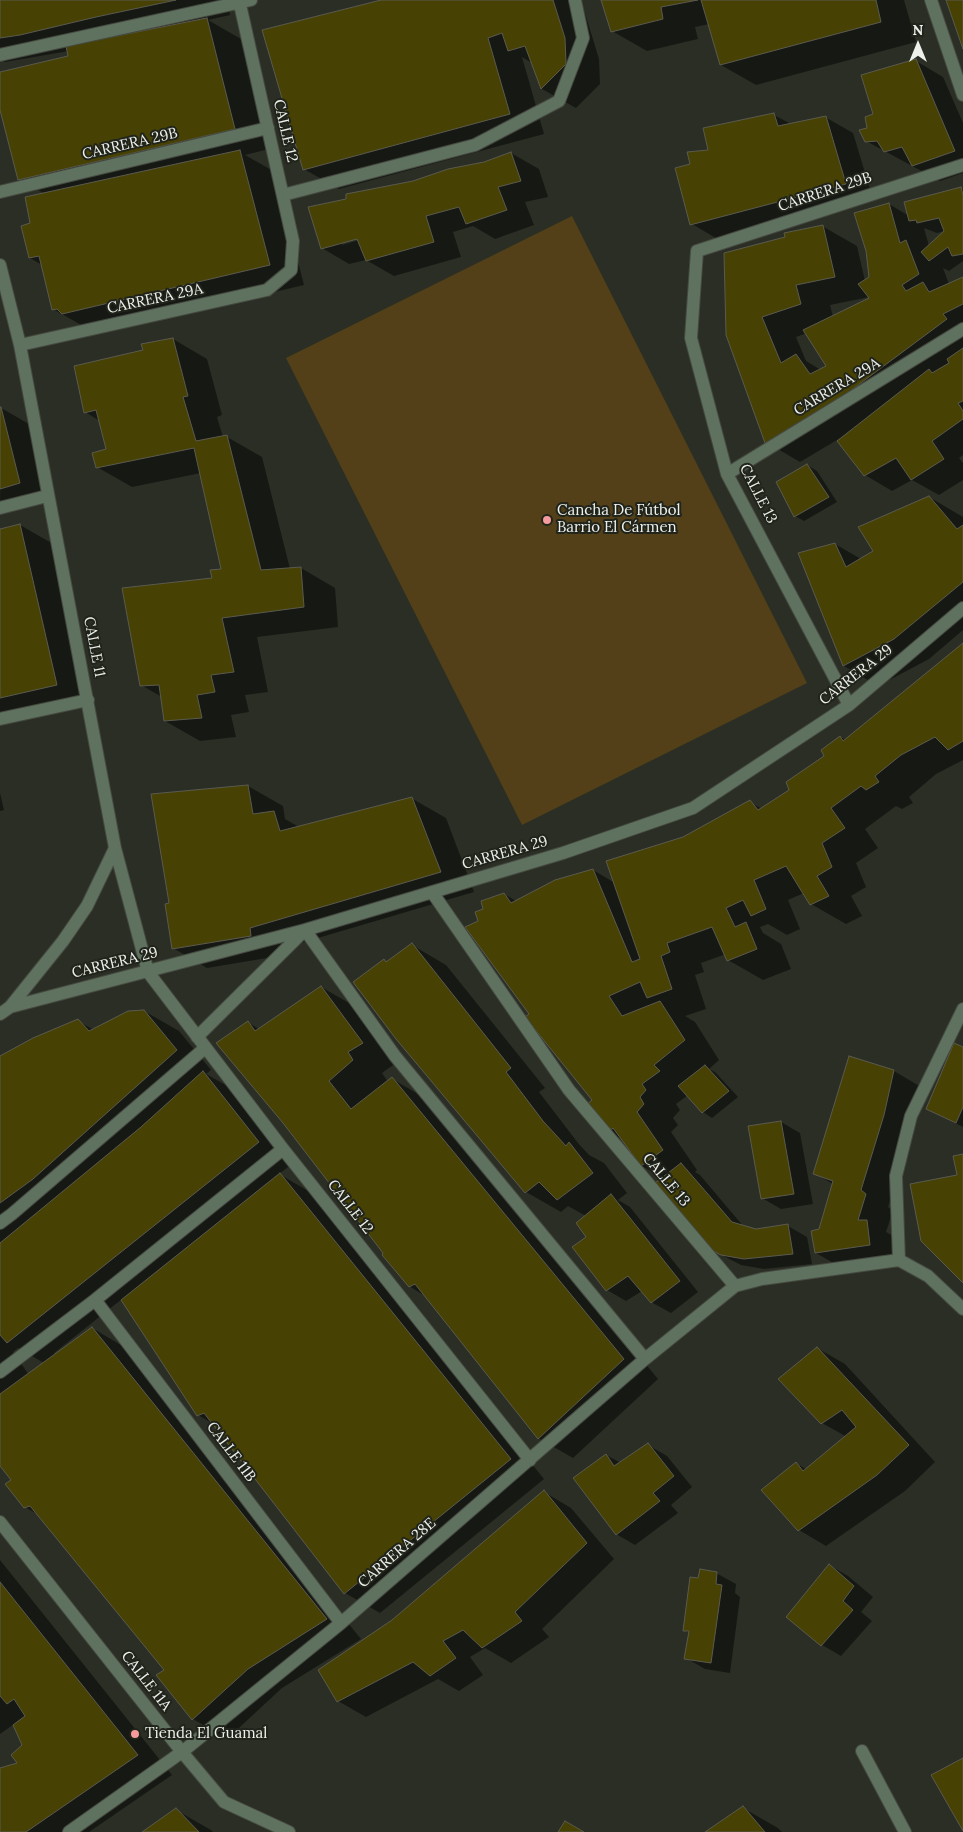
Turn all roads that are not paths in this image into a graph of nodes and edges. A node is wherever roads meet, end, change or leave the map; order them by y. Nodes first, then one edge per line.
1 (575, 0) edge
2 (931, 0) edge
3 (243, 1) edge
4 (0, 55) edge
5 (963, 95) edge
6 (268, 128) junction
7 (963, 165) edge
8 (0, 192) edge
9 (283, 195) junction
10 (697, 251) joint
11 (0, 265) edge
12 (291, 270) joint
13 (963, 329) edge
14 (20, 345) junction
15 (727, 474) junction
16 (48, 496) junction
17 (0, 508) edge
18 (963, 608) edge
19 (88, 700) junction
20 (849, 705) junction
21 (0, 719) edge
22 (115, 848) junction
23 (432, 892) junction
24 (305, 930) junction
25 (148, 972) junction
26 (963, 1009) edge
27 (5, 1010) edge
28 (197, 1037) junction
29 (205, 1048) junction
30 (283, 1149) junction
31 (0, 1222) edge
32 (899, 1260) junction
33 (735, 1286) junction
34 (95, 1300) junction
35 (963, 1309) edge
36 (645, 1359) junction
37 (0, 1372) edge
38 (530, 1460) junction
39 (0, 1522) edge
40 (341, 1623) junction
41 (862, 1751) dead end
42 (182, 1752) junction
43 (69, 1832) edge
44 (288, 1832) edge
45 (905, 1832) edge

1 - 9 street
2 - 5 street
3 - 4 street
3 - 6 street, CALLE 12
6 - 8 street, CARRERA 29B
6 - 9 street, CALLE 12
7 - 10 street, CARRERA 29B
9 - 12 street, CALLE 12
10 - 15 street, CALLE 13
11 - 14 street, CALLE 11
12 - 14 street, CARRERA 29A
13 - 15 street, CARRERA 29A
14 - 16 street, CALLE 11
15 - 20 street, CALLE 13
16 - 17 street
16 - 19 street, CALLE 11
18 - 20 street, CARRERA 29
19 - 21 street
19 - 22 street, CALLE 11
20 - 23 street, CARRERA 29
22 - 25 street, CALLE 11
22 - 27 street
23 - 24 street, CARRERA 29
23 - 33 street, CALLE 13
24 - 25 street, CARRERA 29
24 - 28 street
24 - 36 street
25 - 27 street, CARRERA 29
25 - 28 street, CALLE 12
26 - 32 street
28 - 29 street, CALLE 12
29 - 30 street, CALLE 12
29 - 31 street
30 - 34 street
30 - 38 street, CALLE 12
32 - 33 street
32 - 35 street
33 - 36 street, CARRERA 28E
34 - 37 street
34 - 40 street, CALLE 11B
36 - 38 street, CARRERA 28E
38 - 40 street, CARRERA 28E
39 - 42 street, CALLE 11A
40 - 42 street, CARRERA 28E
41 - 45 street
42 - 43 street, CARRERA 28E
42 - 44 street, CALLE 11A

